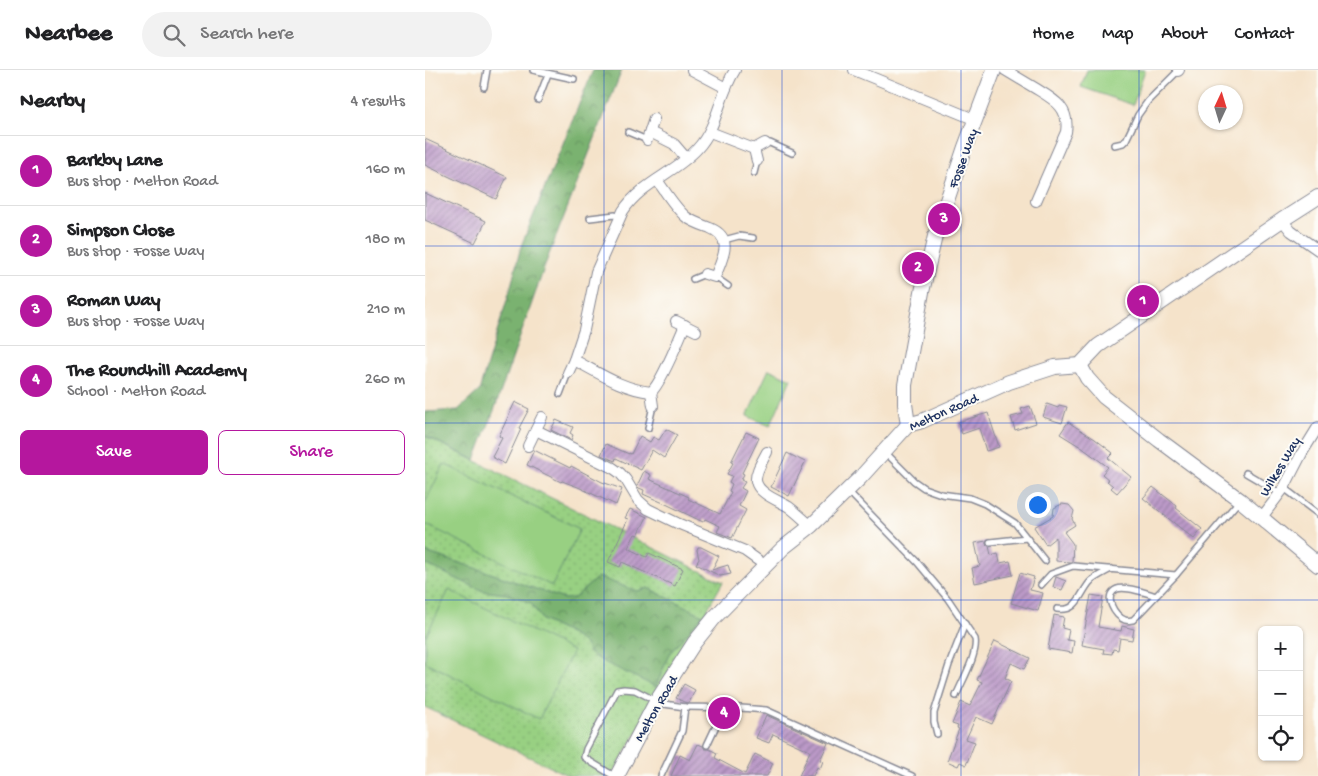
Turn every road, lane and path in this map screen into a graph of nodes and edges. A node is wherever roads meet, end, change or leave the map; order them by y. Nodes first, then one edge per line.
1 (487, 70) edge
2 (533, 70) edge
3 (692, 70) edge
4 (735, 70) edge
5 (854, 70) edge
6 (994, 70) edge
7 (1005, 70) edge
8 (1179, 71) edge
9 (548, 74) junction
10 (574, 79) dead end
11 (484, 87) dead end
12 (726, 88) junction
13 (538, 100) dead end
14 (654, 119) dead end
15 (976, 120) junction
16 (628, 132) dead end
17 (710, 132) junction
18 (648, 136) junction
19 (765, 143) joint
20 (1114, 145) dead end
21 (754, 149) junction
22 (793, 153) dead end
23 (687, 158) junction
24 (757, 161) joint
25 (754, 173) dead end
26 (657, 180) junction
27 (1318, 197) edge
28 (1036, 201) dead end
29 (621, 217) junction
30 (590, 218) dead end
31 (1282, 220) junction
32 (753, 238) dead end
33 (724, 240) junction
34 (1318, 250) edge
35 (710, 276) junction
36 (693, 279) dead end
37 (728, 286) dead end
38 (696, 331) dead end
39 (575, 360) junction
40 (1080, 365) junction
41 (568, 373) joint
42 (651, 392) junction
43 (560, 394) dead end
44 (653, 406) joint
45 (542, 417) dead end
46 (908, 425) junction
47 (648, 428) dead end
48 (1318, 428) edge
49 (536, 430) junction
50 (528, 446) dead end
51 (884, 451) junction
52 (767, 452) dead end
53 (1246, 473) dead end
54 (847, 490) junction
55 (1282, 490) junction
56 (1240, 500) junction
57 (1318, 514) edge
58 (1262, 517) junction
59 (811, 526) junction
60 (1027, 538) junction
61 (990, 542) dead end
62 (1045, 561) dead end
63 (1318, 565) edge
64 (766, 566) junction
65 (1111, 569) junction
66 (1176, 575) junction
67 (1041, 585) dead end
68 (1156, 596) junction
69 (1057, 609) dead end
70 (965, 624) junction
71 (956, 696) dead end
72 (656, 702) junction
73 (685, 707) junction
74 (724, 709) junction
75 (937, 734) dead end
76 (707, 745) dead end
77 (615, 776) edge
78 (661, 776) edge
79 (912, 776) edge

1 - 11 lane
2 - 9 lane
3 - 12 street
4 - 12 street
5 - 15 street
6 - 15 street, Fosse Way
7 - 28 street
8 - 20 lane
9 - 10 lane
9 - 13 lane
12 - 17 street
14 - 18 street
15 - 46 street, Fosse Way
16 - 18 lane
17 - 21 street
17 - 23 street
18 - 23 street
19 - 21 street
19 - 22 lane
21 - 24 street
23 - 26 street
24 - 25 lane
26 - 29 street
26 - 33 street
27 - 31 street
29 - 30 lane
29 - 39 street
31 - 34 street
31 - 40 street
32 - 33 lane
33 - 35 street
35 - 36 lane
35 - 37 lane
38 - 42 street
39 - 41 street
39 - 42 street
40 - 46 street, Melton Road
40 - 56 street
41 - 43 lane
42 - 44 street
44 - 47 lane
45 - 49 street
46 - 51 street, Melton Road
48 - 55 street, Wilkes Way
49 - 50 street
49 - 64 street
51 - 54 street, Melton Road
51 - 60 lane
52 - 59 street
53 - 55 lane
54 - 59 street, Melton Road
54 - 70 lane
55 - 57 lane
55 - 58 street, Wilkes Way
56 - 58 street
56 - 66 lane
58 - 63 street
59 - 64 street, Melton Road
60 - 61 lane
60 - 62 lane
64 - 72 street, Melton Road
65 - 66 lane
65 - 67 lane
65 - 69 lane
66 - 68 lane
68 - 68 lane
70 - 71 lane
70 - 75 lane
72 - 73 lane
72 - 77 street, Melton Road
72 - 77 lane
73 - 74 lane
73 - 78 lane
74 - 76 lane
74 - 79 lane

